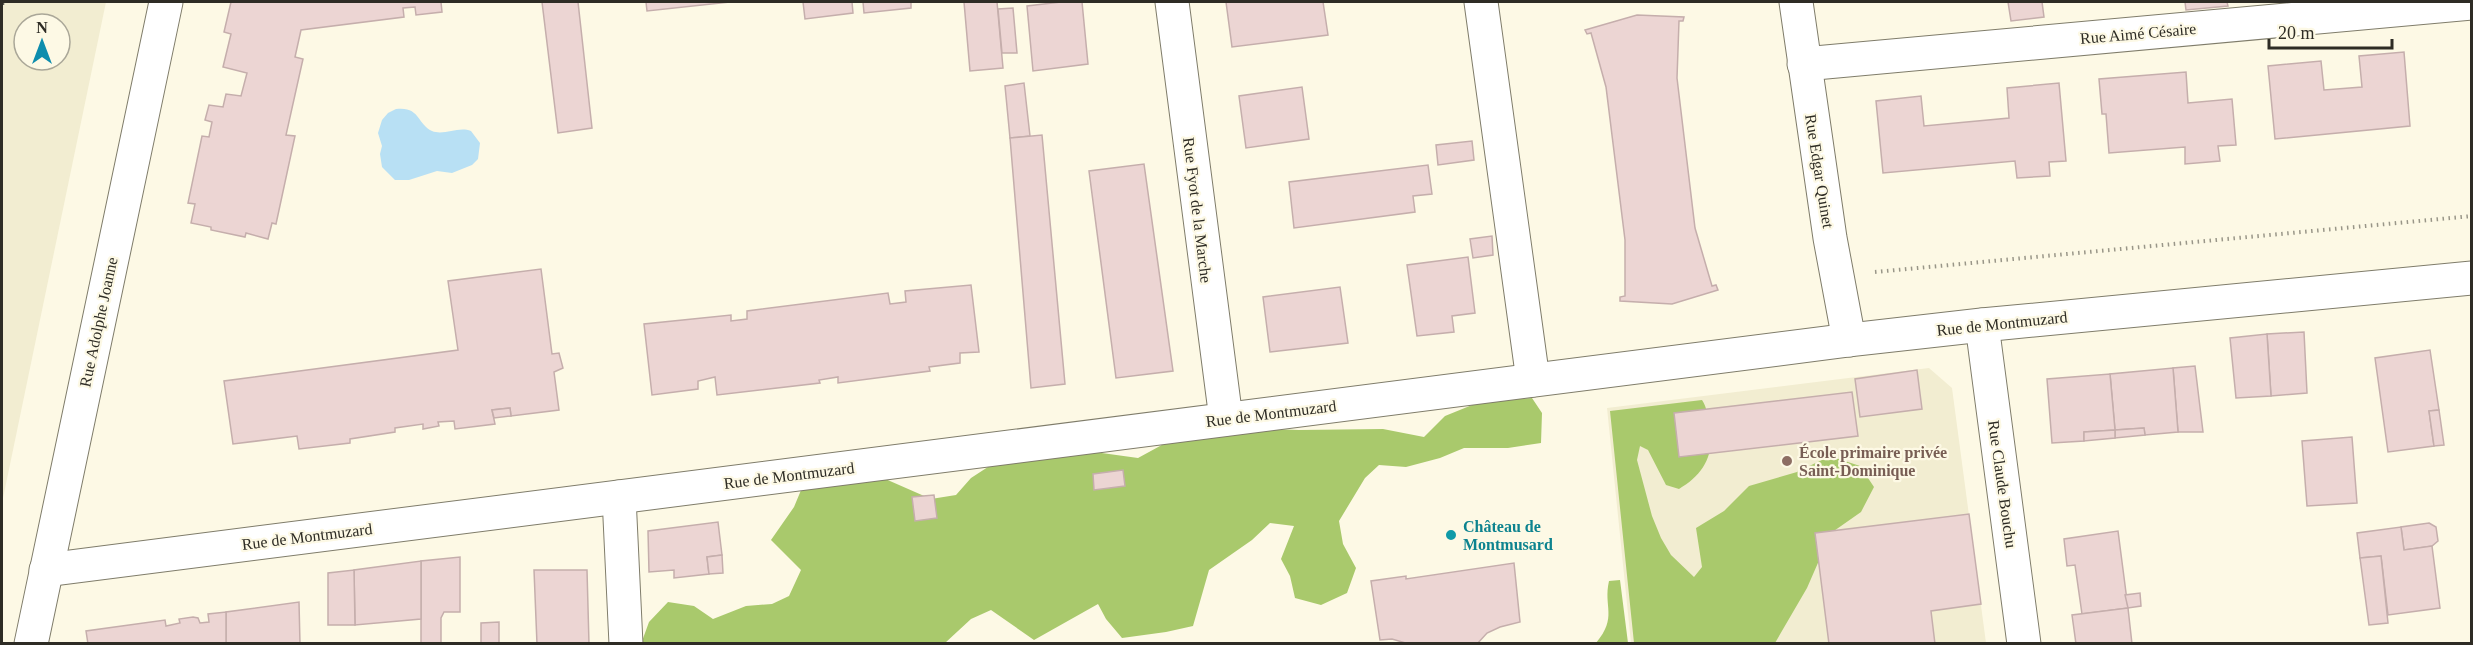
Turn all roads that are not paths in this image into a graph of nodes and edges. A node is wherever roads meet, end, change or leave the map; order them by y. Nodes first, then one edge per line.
1 (166, 2) edge
2 (1172, 2) edge
3 (1481, 2) edge
4 (1796, 2) edge
5 (2472, 3) edge
6 (1804, 64) junction
7 (2472, 278) edge
8 (1982, 325) junction
9 (1848, 340) junction
10 (1533, 380) junction
11 (1226, 419) junction
12 (619, 497) junction
13 (46, 570) junction
14 (31, 644) edge
15 (626, 644) edge
16 (2024, 644) edge

1 - 13 street, Rue Adolphe Joanne
2 - 11 street, Rue Fyot de la Marche
3 - 10 street
4 - 6 street, Rue Edgar Quinet
5 - 6 street, Rue Aimé Césaire
6 - 9 street, Rue Edgar Quinet
7 - 8 street, Rue de Montmuzard
8 - 9 street, Rue de Montmuzard
8 - 16 street, Rue Claude Bouchu
9 - 10 street, Rue de Montmuzard
10 - 11 street, Rue de Montmuzard
11 - 12 street, Rue de Montmuzard
12 - 13 street, Rue de Montmuzard
12 - 15 street
13 - 14 street, Rue Adolphe Joanne

